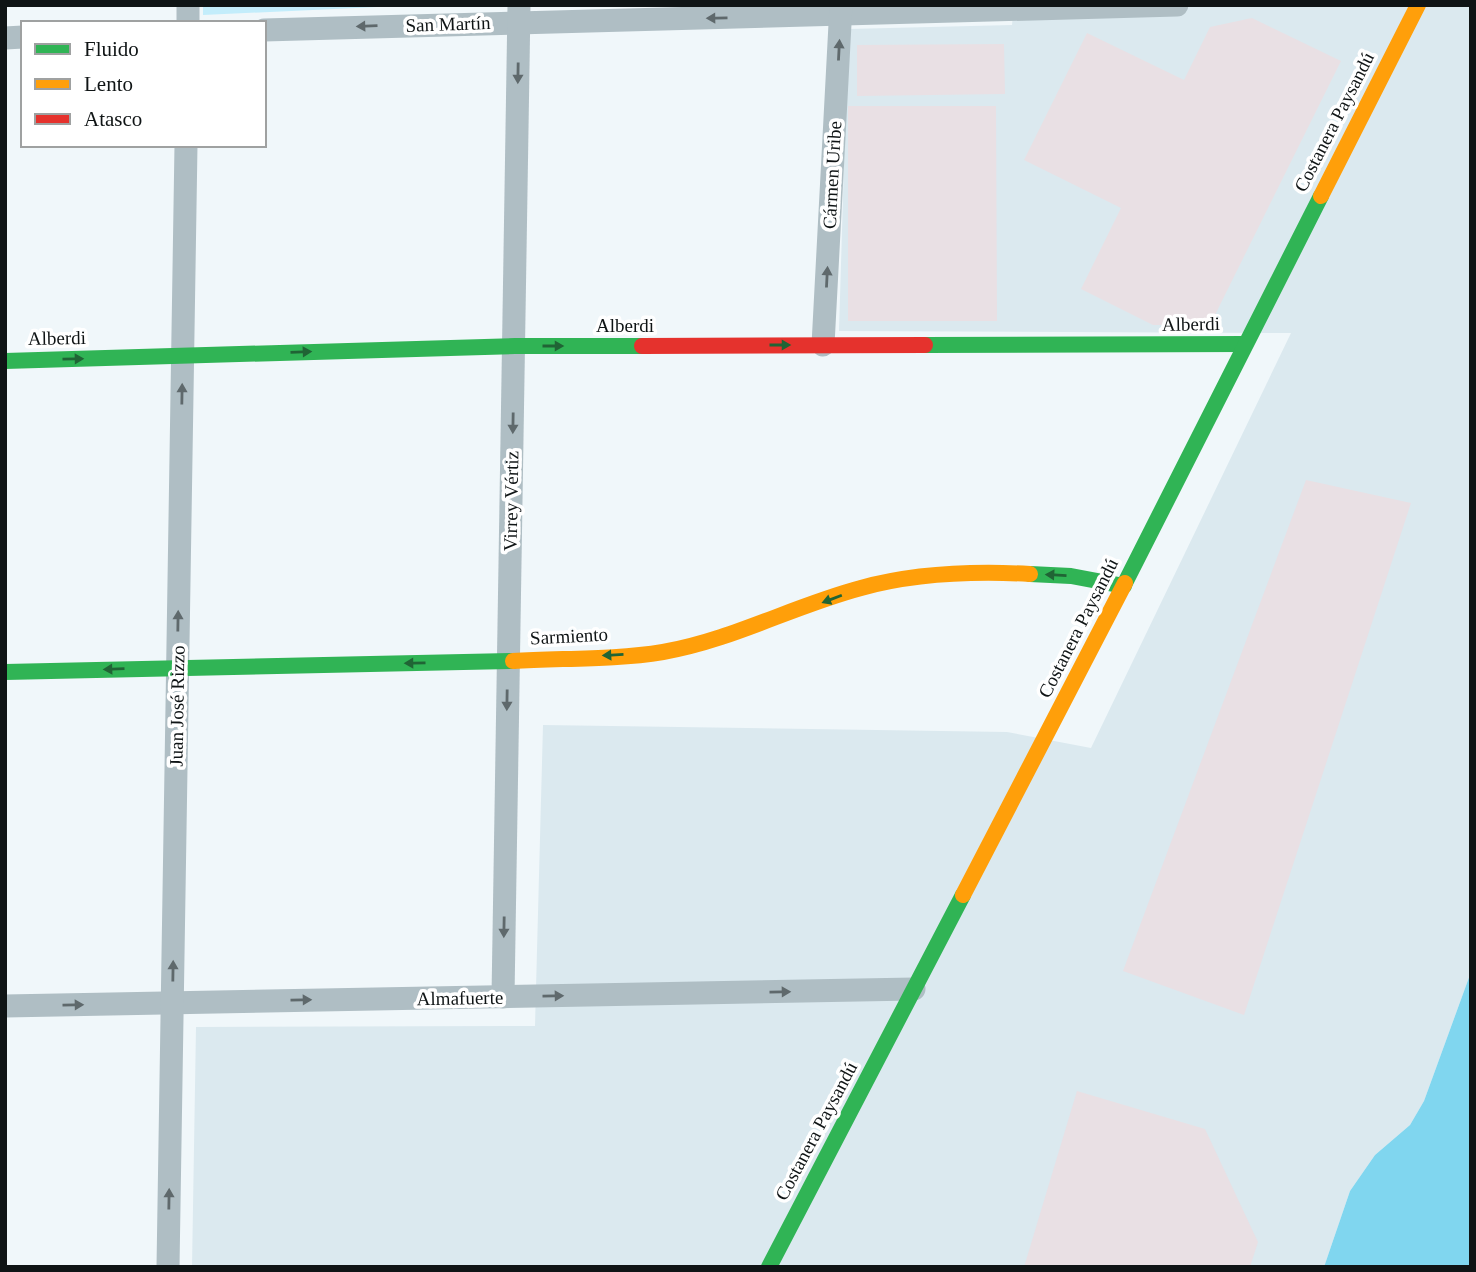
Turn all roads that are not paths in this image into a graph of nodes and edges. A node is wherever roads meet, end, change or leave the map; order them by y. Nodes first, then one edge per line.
1 (1177, 5) edge
2 (1418, 5) edge
3 (841, 10) edge
4 (519, 14) edge
5 (266, 30) edge
6 (186, 147) edge
7 (1245, 344) junction
8 (823, 345) junction
9 (515, 346) junction
10 (183, 356) junction
11 (5, 361) edge
12 (1124, 586) junction
13 (508, 661) junction
14 (178, 667) junction
15 (5, 672) edge
16 (914, 989) junction
17 (503, 997) junction
18 (172, 1002) junction
19 (5, 1006) edge
20 (168, 1267) edge
21 (769, 1267) edge

1 - 3 street, San Martín
2 - 7 street, Costanera Paysandú
3 -> 4 street, San Martín
8 -> 3 street, Cármen Uribe
4 -> 5 street, San Martín
4 -> 9 street, Virrey Vértiz
6 - 10 street, Juan José Rizzo
7 - 8 street, Alberdi
7 - 12 street, Costanera Paysandú
9 -> 8 street, Alberdi
10 -> 9 street, Alberdi
9 -> 13 street, Virrey Vértiz
11 -> 10 street, Alberdi
14 -> 10 street, Juan José Rizzo
12 -> 13 street, Sarmiento
12 - 16 street, Costanera Paysandú
13 -> 14 street, Sarmiento
13 -> 17 street, Virrey Vértiz
14 -> 15 street, Sarmiento
18 -> 14 street, Juan José Rizzo
17 -> 16 street, Almafuerte
16 - 21 street, Costanera Paysandú
18 -> 17 street, Almafuerte
19 -> 18 street, Almafuerte
20 -> 18 street, Juan José Rizzo

